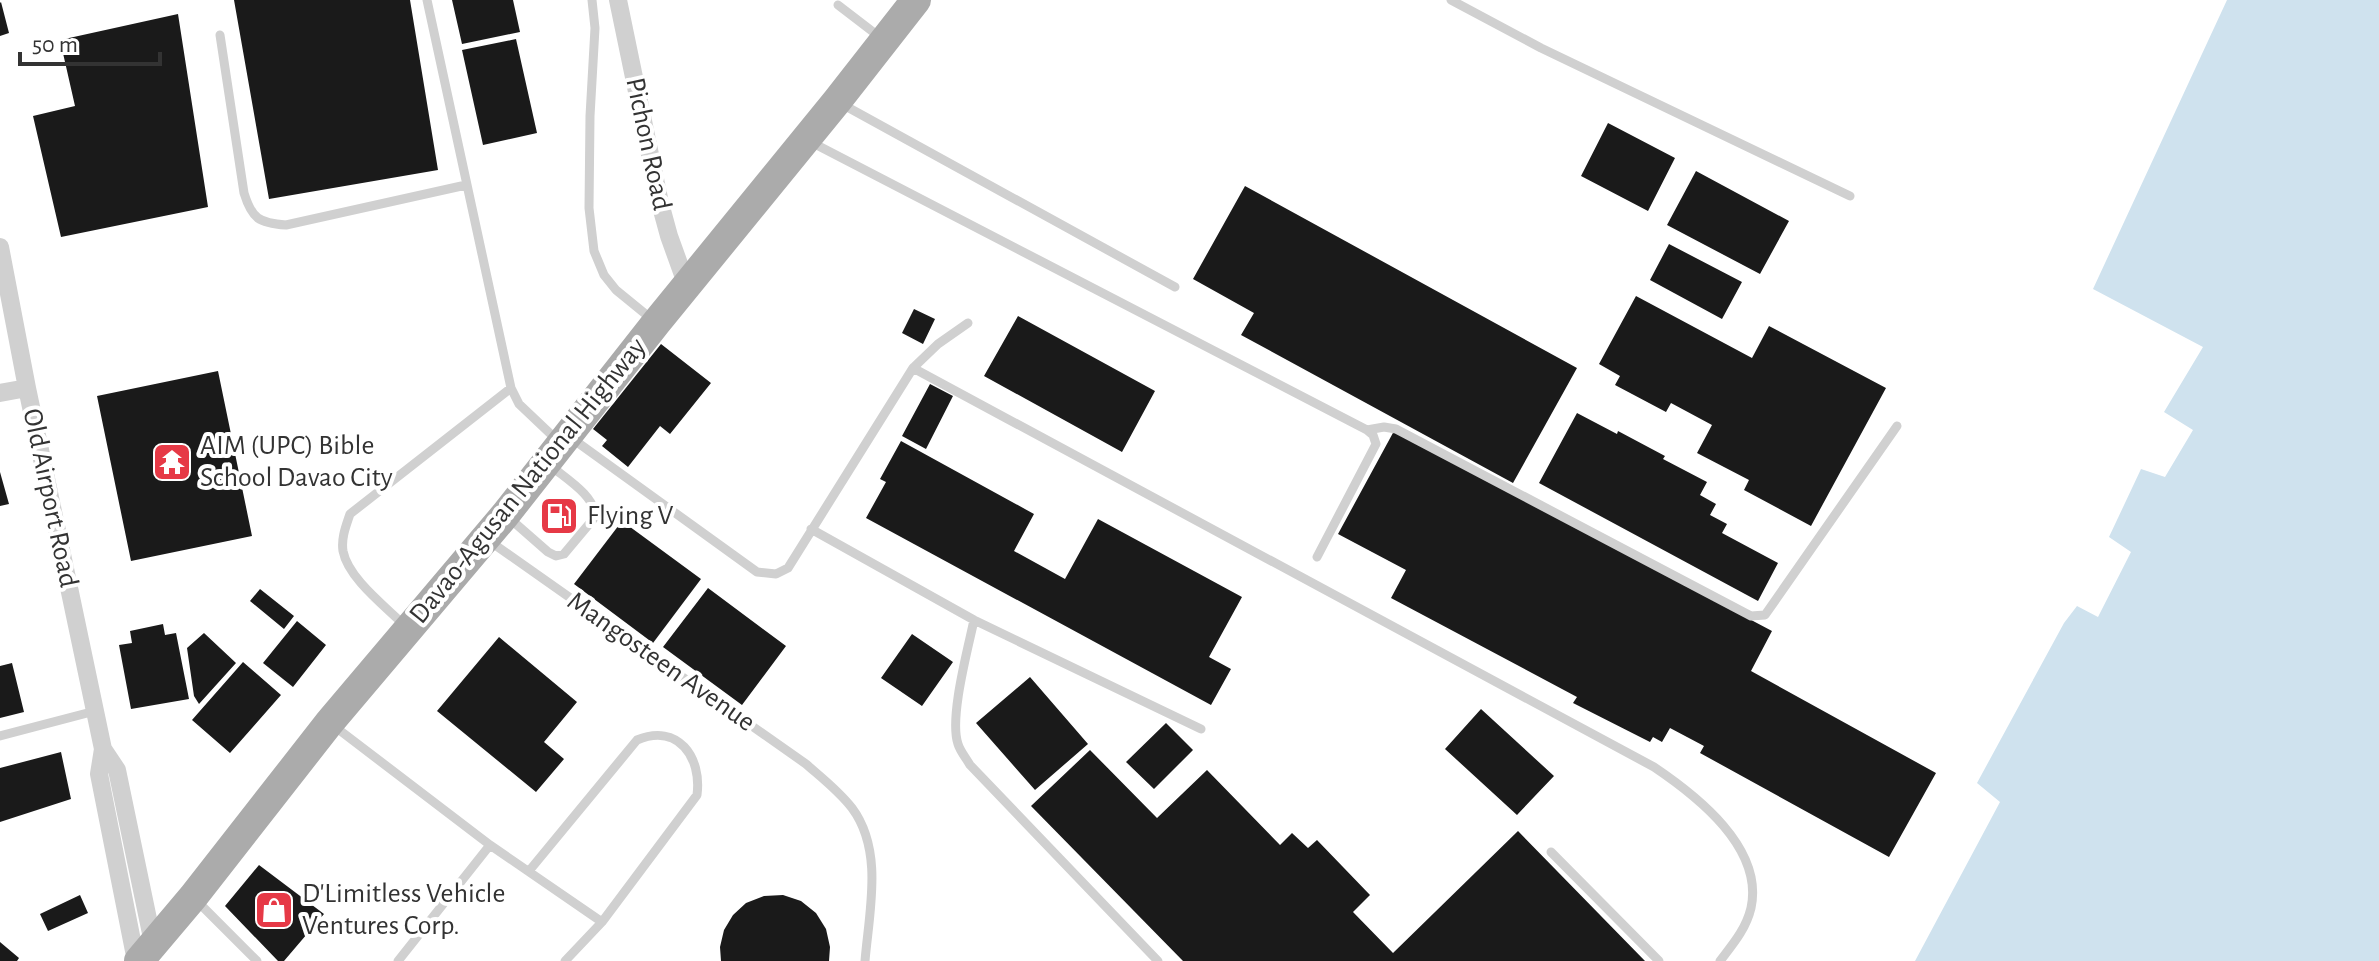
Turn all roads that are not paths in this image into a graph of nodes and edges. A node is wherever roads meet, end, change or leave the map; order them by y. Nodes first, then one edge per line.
1 (427, 0) edge
2 (592, 0) edge
3 (618, 0) edge
4 (916, 0) edge
5 (1451, 0) edge
6 (837, 2) edge
7 (220, 35) dead end
8 (883, 40) junction
9 (837, 101) junction
10 (806, 140) junction
11 (466, 185) junction
12 (1850, 196) dead end
13 (0, 247) edge
14 (687, 286) junction
15 (1175, 287) dead end
16 (656, 323) junction
17 (968, 323) dead end
18 (913, 368) junction
19 (27, 388) junction
20 (511, 388) junction
21 (0, 393) edge
22 (1897, 426) dead end
23 (1367, 430) junction
24 (558, 446) junction
25 (505, 515) junction
26 (811, 529) junction
27 (485, 538) junction
28 (1317, 557) dead end
29 (974, 620) junction
30 (409, 629) junction
31 (95, 711) junction
32 (329, 723) junction
33 (1201, 729) dead end
34 (0, 736) edge
35 (490, 845) junction
36 (1551, 852) dead end
37 (529, 871) junction
38 (193, 897) junction
39 (602, 922) junction
40 (143, 955) edge
41 (257, 961) edge
42 (398, 961) edge
43 (565, 961) edge
44 (865, 961) edge
45 (1158, 961) edge
46 (1659, 961) edge
47 (1720, 961) edge

1 - 11 lane
2 - 16 lane
3 - 14 street, Pichon Road
4 - 8 main road, Davao-Agusan National Highway
5 - 12 lane
6 - 8 lane
7 - 11 lane
8 - 9 main road, Davao-Agusan National Highway
9 - 10 main road, Davao-Agusan National Highway
9 - 15 lane
10 - 14 main road, Davao-Agusan National Highway
10 - 23 lane
11 - 20 lane
13 - 19 street, Old Airport Road
14 - 16 main road, Davao-Agusan National Highway
16 - 24 main road, Davao-Agusan National Highway
17 - 18 lane
18 - 26 lane
18 - 47 lane
19 - 21 street
19 - 31 street, Old Airport Road
20 - 24 lane
20 - 30 lane
22 - 23 lane
23 - 28 lane
24 - 25 main road, Davao-Agusan National Highway
24 - 25 lane
24 - 26 lane
25 - 27 main road, Davao-Agusan National Highway
26 - 29 lane
27 - 30 main road, Davao-Agusan National Highway
27 - 44 lane, Mangosteen Avenue
29 - 33 lane
29 - 45 lane
30 - 32 main road, Davao-Agusan National Highway
31 - 34 lane
31 - 40 street, Old Airport Road
32 - 35 lane
32 - 38 main road, Davao-Agusan National Highway
35 - 37 lane
35 - 42 lane
36 - 46 lane
37 - 39 lane
37 - 39 lane
38 - 40 main road, Davao-Agusan National Highway
38 - 41 lane
39 - 43 lane

